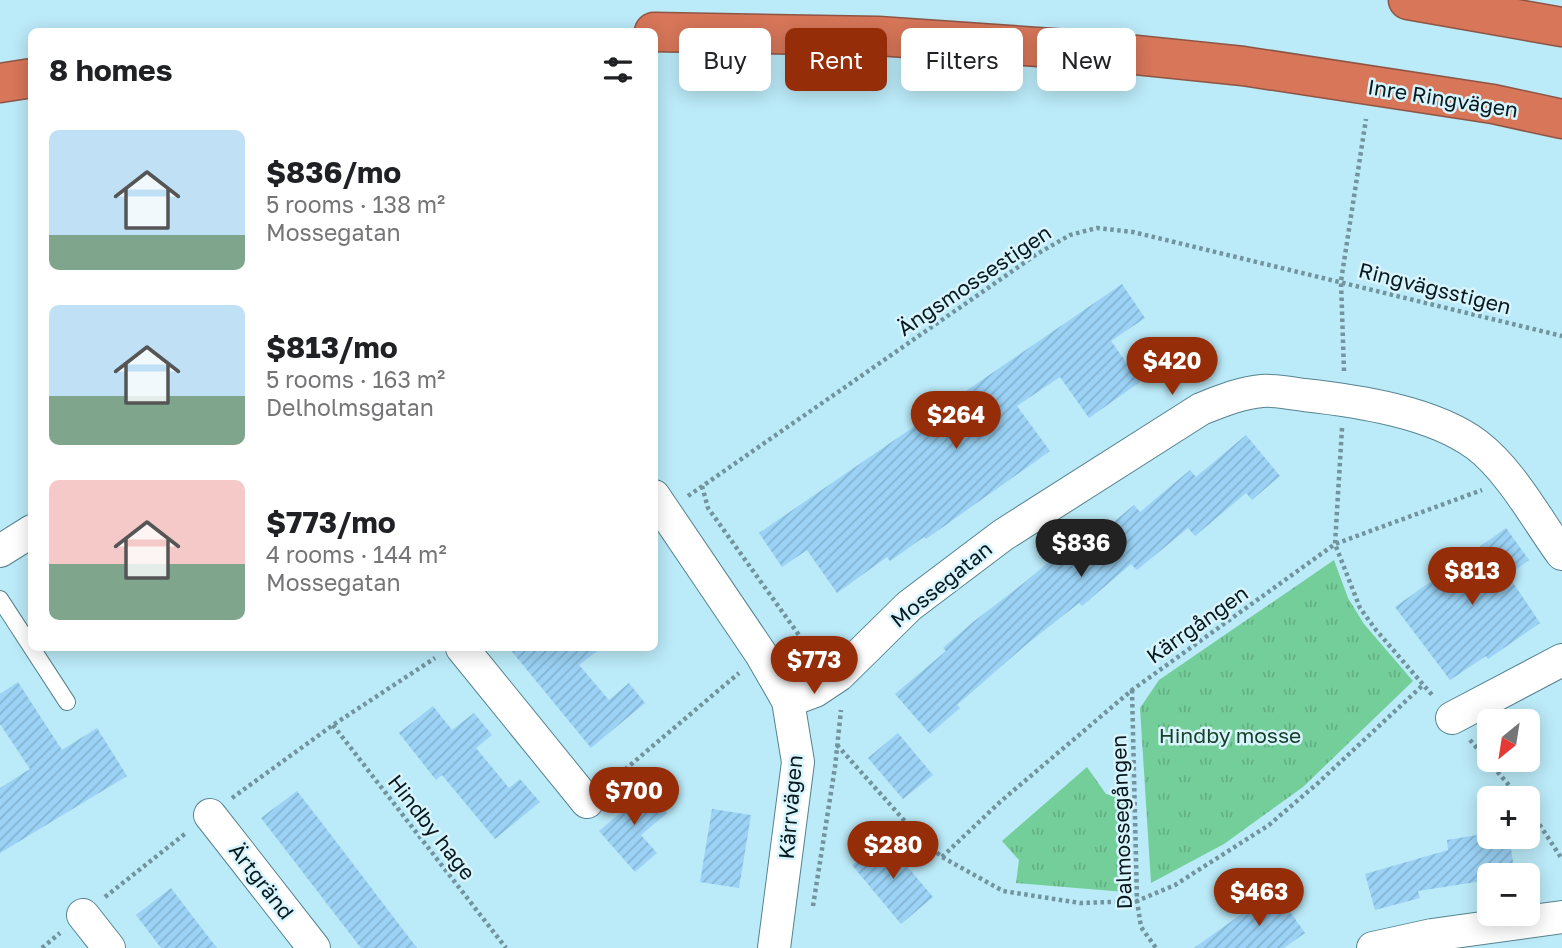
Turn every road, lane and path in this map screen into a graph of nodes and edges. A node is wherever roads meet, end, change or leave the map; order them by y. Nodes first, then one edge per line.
1 (1408, 0) edge
2 (1562, 27) edge
3 (658, 33) edge
4 (28, 79) edge
5 (0, 83) edge
6 (1366, 114) dead end
7 (1562, 119) edge
8 (1341, 281) junction
9 (1562, 336) edge
10 (1509, 480) junction
11 (702, 486) dead end
12 (658, 508) edge
13 (28, 534) edge
14 (1335, 544) junction
15 (0, 551) edge
16 (1562, 554) edge
17 (0, 599) edge
18 (28, 643) edge
19 (33, 651) edge
20 (451, 651) edge
21 (761, 654) junction
22 (1562, 660) edge
23 (1423, 684) junction
24 (1132, 690) junction
25 (788, 701) junction
26 (66, 702) dead end
27 (1452, 718) junction
28 (334, 725) junction
29 (837, 744) dead end
30 (1510, 786) edge
31 (587, 802) joint
32 (210, 815) junction
33 (1540, 825) edge
34 (942, 857) junction
35 (1562, 859) edge
36 (1137, 901) junction
37 (83, 915) junction
38 (1562, 917) edge
39 (42, 948) edge
40 (109, 948) edge
41 (314, 948) edge
42 (506, 948) edge
43 (774, 948) edge
44 (1156, 948) edge
45 (1373, 948) edge

1 - 2 highway
3 - 7 highway, Inre Ringvägen
4 - 5 highway
6 - 8 path, Ringvägsstigen
8 - 9 path, Ringvägsstigen
8 - 11 path, Ängsmossestigen
10 - 14 path, Kärrgången
10 - 16 street, Mossegatan
10 - 25 street, Mossegatan
12 - 21 street, Kärrvägen
13 - 15 street
14 - 23 path
14 - 24 path, Kärrgången
17 - 18 lane
19 - 26 lane
20 - 28 path
20 - 31 street
21 - 25 street, Kärrvägen
21 - 31 path
22 - 27 street
23 - 27 path
23 - 36 path
24 - 34 path, Kärrgången
24 - 36 path, Dalmossegången
25 - 43 street, Kärrvägen
27 - 30 path
28 - 32 path
28 - 42 path, Hindby hage
29 - 34 path
32 - 37 path
32 - 41 street, Ärtgränd
33 - 35 path
34 - 36 path
36 - 44 path, Dalmossegången
37 - 39 path
37 - 40 street
38 - 45 street

